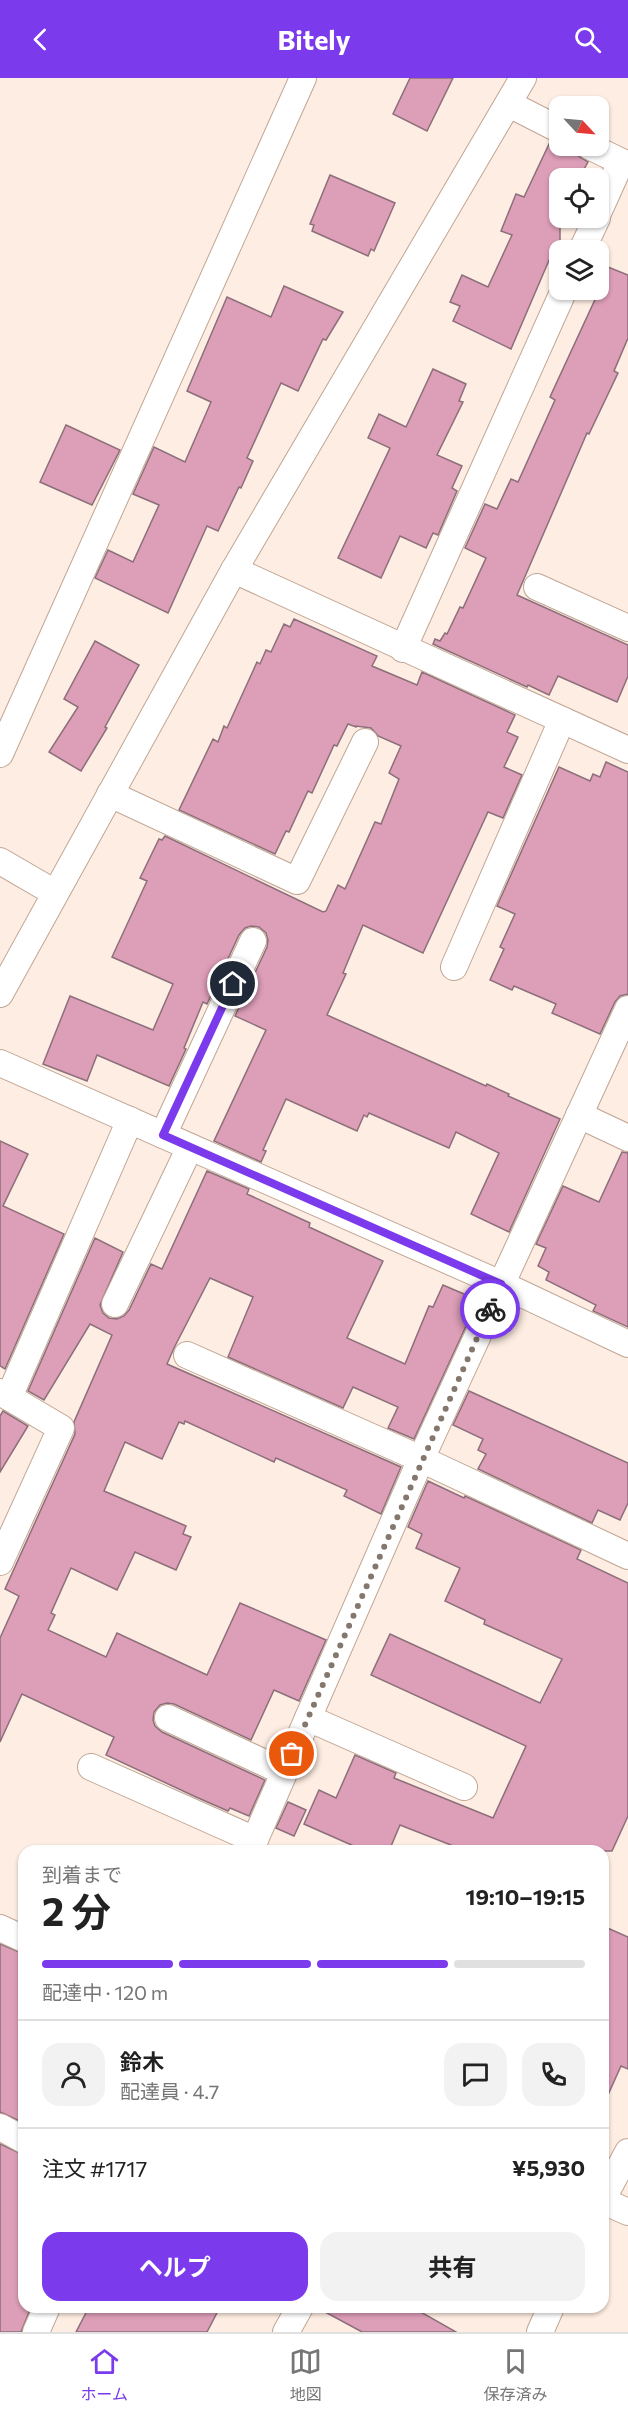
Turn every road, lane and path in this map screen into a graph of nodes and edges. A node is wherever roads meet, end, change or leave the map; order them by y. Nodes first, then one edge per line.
1 (303, 78) edge
2 (523, 78) edge
3 (509, 104) junction
4 (549, 124) edge
5 (609, 156) edge
6 (625, 164) edge
7 (609, 194) edge
8 (560, 300) edge
9 (234, 570) junction
10 (537, 587) dead end
11 (628, 628) edge
12 (403, 648) junction
13 (562, 720) junction
14 (365, 742) dead end
15 (628, 750) edge
16 (0, 754) edge
17 (110, 794) junction
18 (0, 861) edge
19 (56, 893) junction
20 (253, 941) dead end
21 (454, 967) dead end
22 (0, 994) edge
23 (628, 1009) edge
24 (0, 1063) edge
25 (579, 1115) junction
26 (130, 1120) junction
27 (163, 1135) junction
28 (628, 1138) edge
29 (190, 1147) junction
30 (501, 1284) junction
31 (115, 1304) dead end
32 (628, 1344) edge
33 (187, 1355) dead end
34 (5, 1394) edge
35 (422, 1460) junction
36 (628, 1556) edge
37 (0, 1562) edge
38 (168, 1718) dead end
39 (308, 1718) junction
40 (91, 1767) dead end
41 (284, 1772) junction
42 (464, 1787) dead end
43 (252, 1845) edge
44 (0, 1928) edge
45 (18, 1936) edge
46 (0, 2127) edge
47 (18, 2137) edge
48 (628, 2152) edge
49 (609, 2188) edge
50 (609, 2203) edge
51 (628, 2212) edge
52 (44, 2313) edge
53 (297, 2313) edge
54 (548, 2313) edge
55 (36, 2332) edge
56 (286, 2332) edge
57 (540, 2332) edge

1 - 16 street
2 - 3 street
3 - 4 street
3 - 9 street
5 - 6 street
6 - 7 street
8 - 12 street
9 - 12 street
9 - 17 street
10 - 11 street
12 - 13 street
13 - 15 street
13 - 21 street
14 - 17 street
17 - 19 street
18 - 19 street
19 - 22 street
20 - 27 street
23 - 25 street
24 - 26 street
25 - 28 street
25 - 30 street
26 - 27 street
26 - 34 street
27 - 29 street
29 - 30 street
29 - 31 street
30 - 32 street
30 - 35 street
33 - 35 street
34 - 37 street
35 - 36 street
35 - 39 street
38 - 41 street
39 - 41 street
39 - 42 street
40 - 43 street
41 - 43 street
44 - 45 street
46 - 47 street
48 - 49 street
50 - 51 street
52 - 55 street
53 - 56 street
54 - 57 street

